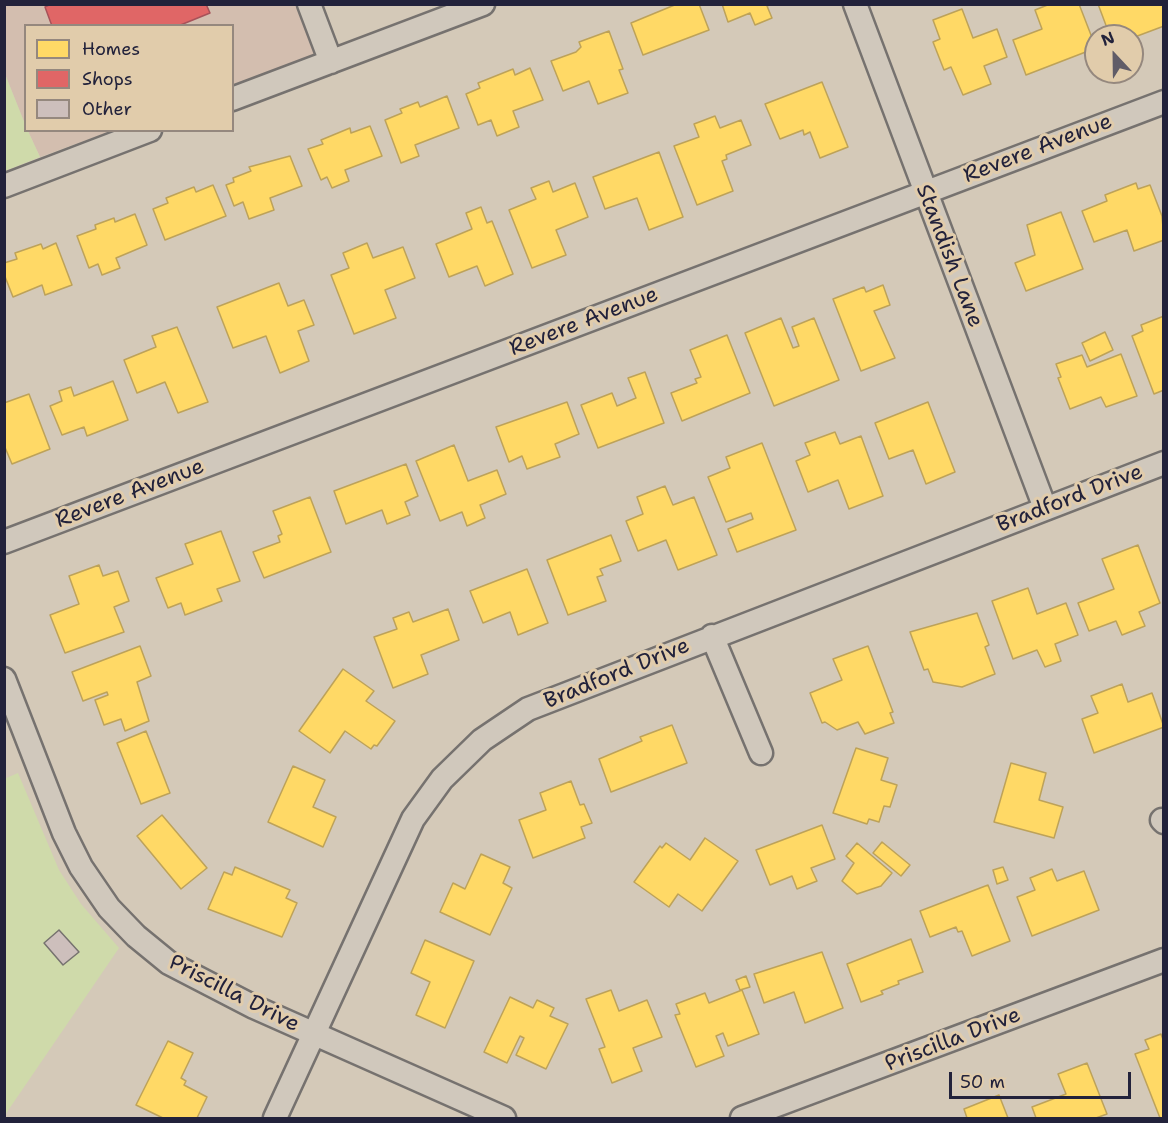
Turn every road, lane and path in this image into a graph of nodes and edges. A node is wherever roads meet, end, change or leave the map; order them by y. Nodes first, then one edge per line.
1 (309, 4) edge
2 (483, 4) edge
3 (855, 4) edge
4 (331, 62) junction
5 (234, 98) edge
6 (1164, 102) edge
7 (145, 132) edge
8 (4, 186) edge
9 (924, 192) junction
10 (1164, 463) edge
11 (1045, 508) junction
12 (4, 542) edge
13 (712, 636) junction
14 (4, 679) edge
15 (761, 753) dead end
16 (1164, 960) edge
17 (314, 1034) junction
18 (275, 1119) edge
19 (504, 1119) edge
20 (742, 1119) edge

1 - 4 street
2 - 4 street
3 - 9 street, Standish Lane
4 - 5 street
6 - 9 street, Revere Avenue
7 - 8 street
9 - 11 street, Standish Lane
9 - 12 street, Revere Avenue
10 - 11 street, Bradford Drive
11 - 13 street, Bradford Drive
13 - 15 street
13 - 17 street, Bradford Drive
14 - 17 street, Priscilla Drive
16 - 20 street, Priscilla Drive
17 - 18 street, Bradford Drive
17 - 19 street, Priscilla Drive

